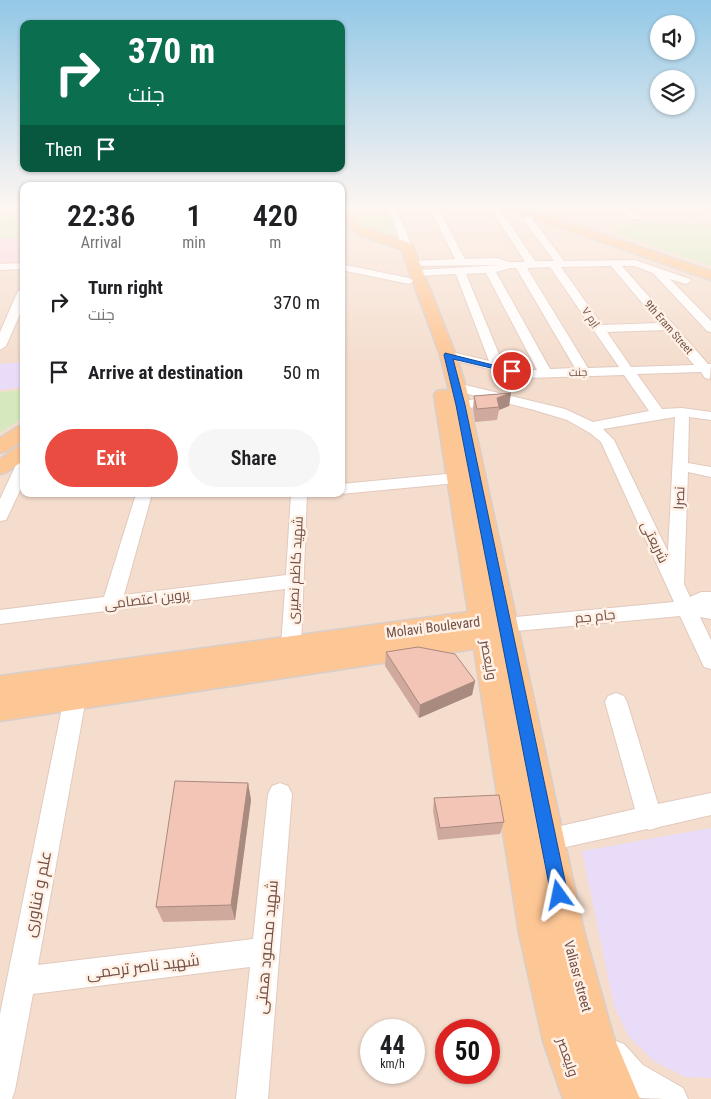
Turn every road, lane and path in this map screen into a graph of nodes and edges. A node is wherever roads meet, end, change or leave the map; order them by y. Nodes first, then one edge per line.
1 (387, 259) edge
2 (407, 259) edge
3 (407, 259) edge
4 (424, 259) edge
5 (457, 259) edge
6 (529, 259) edge
7 (554, 259) edge
8 (663, 259) edge
9 (677, 259) edge
10 (614, 263) junction
11 (514, 264) junction
12 (532, 264) junction
13 (557, 264) junction
14 (20, 266) edge
15 (345, 266) edge
16 (460, 266) junction
17 (0, 267) edge
18 (489, 269) junction
19 (654, 270) junction
20 (711, 270) edge
21 (711, 276) edge
22 (686, 280) dead end
23 (20, 300) edge
24 (668, 326) junction
25 (711, 328) edge
26 (599, 329) junction
27 (0, 346) edge
28 (448, 355) junction
29 (498, 367) junction
30 (628, 371) junction
31 (709, 371) edge
32 (584, 372) junction
33 (545, 373) junction
34 (451, 396) junction
35 (506, 399) junction
36 (682, 412) junction
37 (658, 414) junction
38 (711, 416) edge
39 (592, 427) junction
40 (20, 434) edge
41 (0, 447) edge
42 (20, 454) edge
43 (680, 466) junction
44 (0, 468) edge
45 (711, 472) edge
46 (20, 473) edge
47 (457, 478) junction
48 (345, 488) edge
49 (143, 497) edge
50 (299, 497) edge
51 (1, 512) edge
52 (294, 581) junction
53 (676, 585) junction
54 (711, 599) edge
55 (112, 603) junction
56 (686, 608) junction
57 (711, 612) edge
58 (0, 617) edge
59 (491, 627) junction
60 (291, 646) junction
61 (711, 661) edge
62 (0, 687) edge
63 (76, 687) junction
64 (616, 702) dead end
65 (0, 709) edge
66 (280, 794) dead end
67 (711, 804) edge
68 (650, 819) junction
69 (548, 840) junction
70 (266, 951) junction
71 (21, 981) junction
72 (594, 1036) junction
73 (0, 1090) edge
74 (252, 1099) edge
75 (583, 1099) edge
76 (620, 1099) edge
77 (672, 1099) edge

1 - 15 street
2 - 28 main road, Valiasr street
3 - 34 main road, ولیعصر
4 - 16 street
5 - 16 street
6 - 12 street
7 - 13 street, اِرم ۷
8 - 21 main road
9 - 20 main road
10 - 13 street
10 - 19 street
10 - 24 street, 9th Eram Street
11 - 12 street
11 - 16 street
11 - 18 street
11 - 32 street
12 - 13 street
13 - 26 street, اِرم ۷
14 - 17 street
16 - 18 street
16 - 29 street
18 - 33 street
19 - 22 street
19 - 25 street
23 - 27 street
24 - 26 street
24 - 31 street, 9th Eram Street
26 - 30 street, اِرم ۷
28 - 29 street, جنت
28 - 34 main road, Valiasr street
29 - 33 street, جنت
30 - 31 street, جنت
30 - 32 street, جنت
30 - 37 street, اِرم ۷
32 - 33 street, جنت
34 - 35 street
34 - 35 street, شریعتی
34 - 47 main road, ولیعصر
34 - 59 main road, Valiasr street
35 - 39 street, شریعتی
36 - 37 street
36 - 38 street
36 - 43 street, نصرا
37 - 39 street
39 - 53 street, شریعتی
40 - 41 main road
42 - 44 main road
43 - 45 street
43 - 53 street, نصرا
46 - 51 street
47 - 48 street
47 - 59 main road, ولیعصر
49 - 55 street
50 - 52 street, شهید کاظم نصیری
52 - 55 street, پروین اعتصامی
52 - 60 street, شهید کاظم نصیری
53 - 56 street, شریعتی
54 - 56 street, جام جم
55 - 58 street, پروین اعتصامی
56 - 57 street, جام جم
56 - 59 street, جام جم
56 - 61 street, شریعتی
59 - 60 main road, Molavi Boulevard
59 - 63 main road, Molavi Boulevard
59 - 69 main road, Valiasr street
59 - 75 main road, ولیعصر
60 - 63 main road, Molavi Boulevard
62 - 63 main road, Molavi Boulevard
63 - 65 main road, Molavi Boulevard
63 - 71 street, علم و فناوری
64 - 68 street
66 - 70 street, شهید محمود همتی
67 - 68 street
68 - 69 street
69 - 72 main road, Valiasr street
70 - 71 street, شهید ناصر ترحمی
70 - 74 street, شهید محمود همتی
71 - 73 street, علم و فناوری
72 - 76 main road, Valiasr street
72 - 77 street

